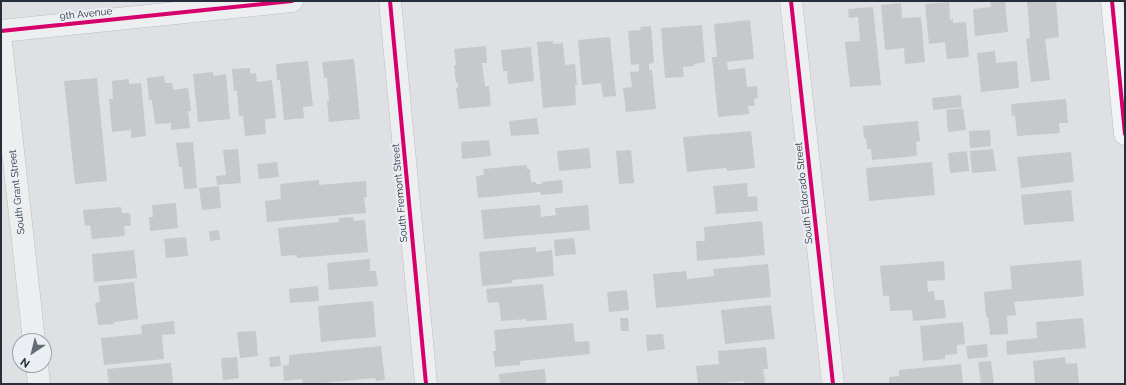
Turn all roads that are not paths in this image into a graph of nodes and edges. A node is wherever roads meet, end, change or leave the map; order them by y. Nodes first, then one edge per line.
1 (292, 1) edge
2 (390, 1) edge
3 (791, 1) edge
4 (1112, 1) edge
5 (195, 6) edge
6 (1, 31) edge
7 (1, 43) edge
8 (1125, 134) edge
9 (33, 333) edge
10 (37, 373) edge
11 (39, 384) edge
12 (426, 384) edge
13 (833, 384) edge

1 - 5 street, 9th Avenue
2 - 12 street, South Fremont Street
3 - 13 street, South Eldorado Street
4 - 8 main road
5 - 6 street, 9th Avenue
7 - 9 street, South Grant Street
10 - 11 street

